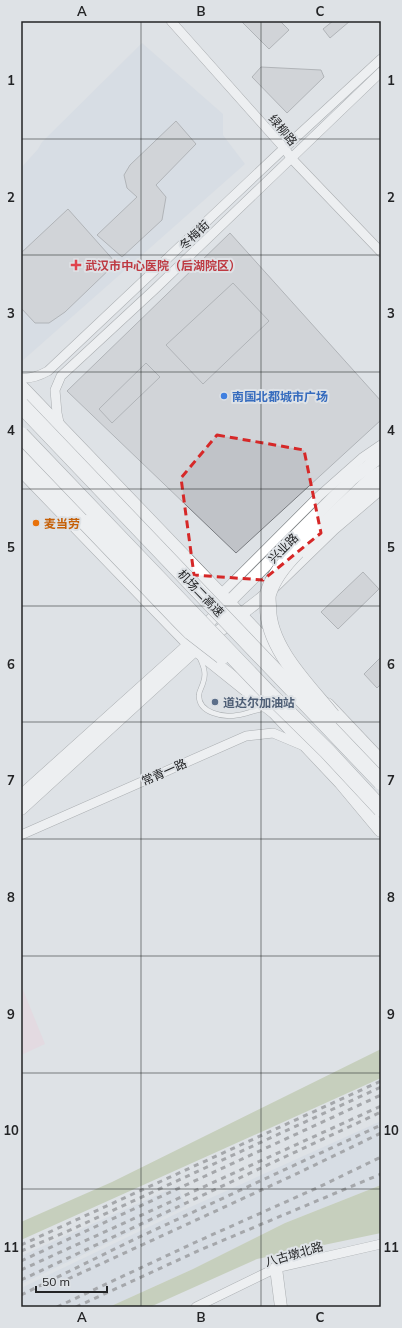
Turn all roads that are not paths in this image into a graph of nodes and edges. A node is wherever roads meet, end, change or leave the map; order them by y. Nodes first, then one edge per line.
1 (171, 21) edge
2 (381, 59) edge
3 (381, 72) edge
4 (284, 149) junction
5 (291, 158) junction
6 (381, 252) edge
7 (21, 378) edge
8 (22, 395) edge
9 (60, 428) junction
10 (21, 435) edge
11 (381, 445) edge
12 (21, 454) edge
13 (381, 456) edge
14 (21, 470) edge
15 (381, 474) edge
16 (381, 488) edge
17 (224, 599) junction
18 (240, 616) junction
19 (193, 646) junction
20 (269, 694) junction
21 (275, 712) junction
22 (363, 742) junction
23 (309, 748) junction
24 (381, 754) edge
25 (381, 762) edge
26 (381, 781) edge
27 (21, 796) edge
28 (21, 809) edge
29 (381, 809) edge
30 (381, 830) edge
31 (21, 834) edge
32 (381, 1244) edge
33 (276, 1268) junction
34 (196, 1307) edge
35 (281, 1307) edge

1 - 4 street, 绿柳路
2 - 4 street, 冬梅街
3 - 5 street, 冬梅街
4 - 5 street, 绿柳路
4 - 7 street, 冬梅街
5 - 6 street, 绿柳路
5 - 9 street, 冬梅街
8 - 9 main road
8 - 26 highway, 机场二高速, bridge
9 - 17 main road
10 - 20 highway, 机场二高速, bridge
11 - 17 street
12 - 20 highway, bridge
13 - 17 main road, 兴业路
14 - 19 main road
15 - 26 highway, bridge
16 - 18 main road, 兴业路
17 - 18 main road
17 - 19 main road, 兴业路
18 - 19 main road, 兴业路
18 - 22 main road
19 - 21 main road
19 - 21 lane
19 - 27 main road
19 - 28 main road
20 - 29 highway, 机场二高速, bridge
21 - 23 main road
22 - 24 street
22 - 25 main road
23 - 30 main road
23 - 31 street, 常青一路
32 - 33 street, 八古墩北路
33 - 34 street, 八古墩北路
33 - 35 main road

